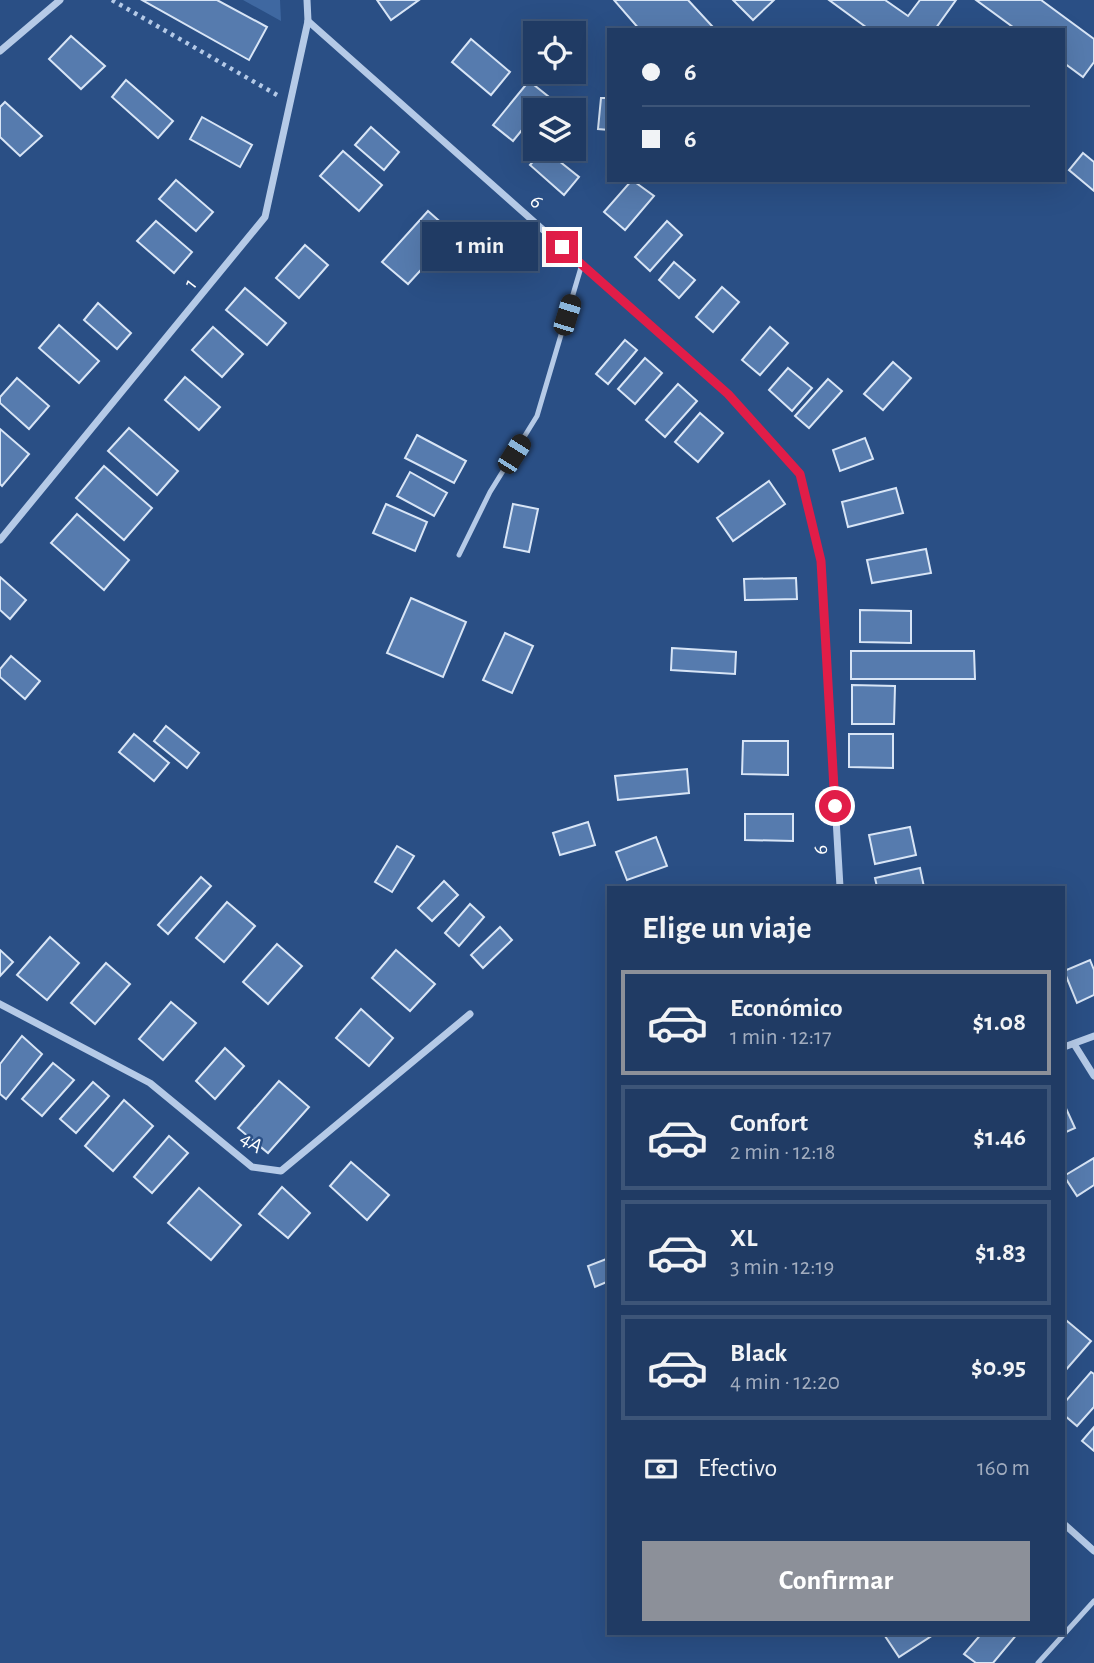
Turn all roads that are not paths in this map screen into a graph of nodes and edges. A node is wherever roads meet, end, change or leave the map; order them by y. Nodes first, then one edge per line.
1 (60, 0) edge
2 (307, 0) edge
3 (308, 21) junction
4 (0, 51) edge
5 (582, 264) junction
6 (0, 540) edge
7 (459, 555) dead end
8 (840, 886) edge
9 (0, 1003) edge
10 (470, 1014) dead end
11 (1094, 1035) edge
12 (1074, 1044) junction
13 (1065, 1047) edge
14 (1094, 1076) edge
15 (1065, 1525) edge
16 (1094, 1551) edge
17 (1094, 1601) edge
18 (1065, 1633) edge
19 (1063, 1635) edge
20 (1038, 1663) edge

1 - 4 street
2 - 3 street, 1
3 - 5 street, 6
3 - 6 street, 1
5 - 7 lane
5 - 8 street, 6
9 - 10 street, 4A
11 - 12 street
12 - 13 street
12 - 14 street
15 - 16 street
17 - 18 lane
19 - 20 lane

